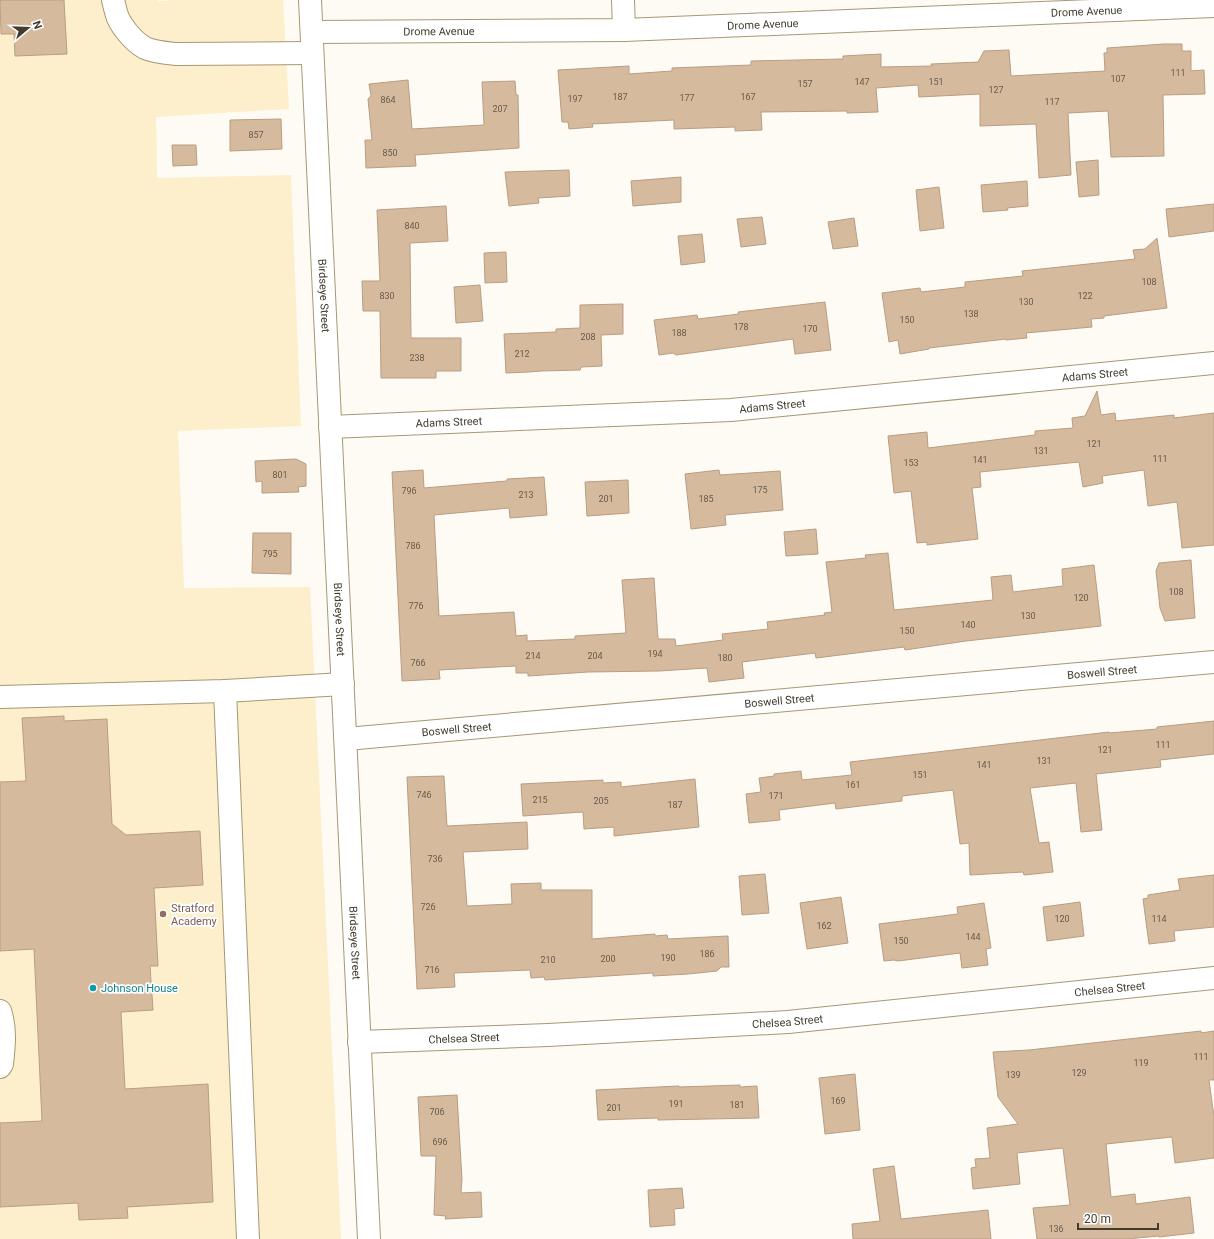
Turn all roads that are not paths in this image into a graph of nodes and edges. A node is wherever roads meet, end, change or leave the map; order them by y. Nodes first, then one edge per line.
1 (114, 0) edge
2 (310, 0) edge
3 (623, 0) edge
4 (1214, 6) edge
5 (929, 9) edge
6 (624, 30) junction
7 (312, 42) junction
8 (1214, 363) edge
9 (330, 427) junction
10 (1214, 662) edge
11 (343, 684) junction
12 (225, 691) junction
13 (0, 697) edge
14 (346, 739) junction
15 (1214, 978) edge
16 (0, 1011) edge
17 (359, 1042) junction
18 (0, 1067) edge
19 (248, 1239) edge
20 (369, 1239) edge

1 - 7 street, Drome Avenue
2 - 7 street, Birdseye Street
3 - 6 street
4 - 5 street, Drome Avenue
5 - 6 street, Drome Avenue
6 - 7 street, Drome Avenue
7 - 9 street, Birdseye Street
8 - 9 street, Adams Street
9 - 11 street, Birdseye Street
10 - 14 street, Boswell Street
11 - 12 street
11 - 14 street, Birdseye Street
12 - 13 street
12 - 19 street
14 - 17 street, Birdseye Street
15 - 17 street, Chelsea Street
16 - 18 street
17 - 20 street, Birdseye Street

